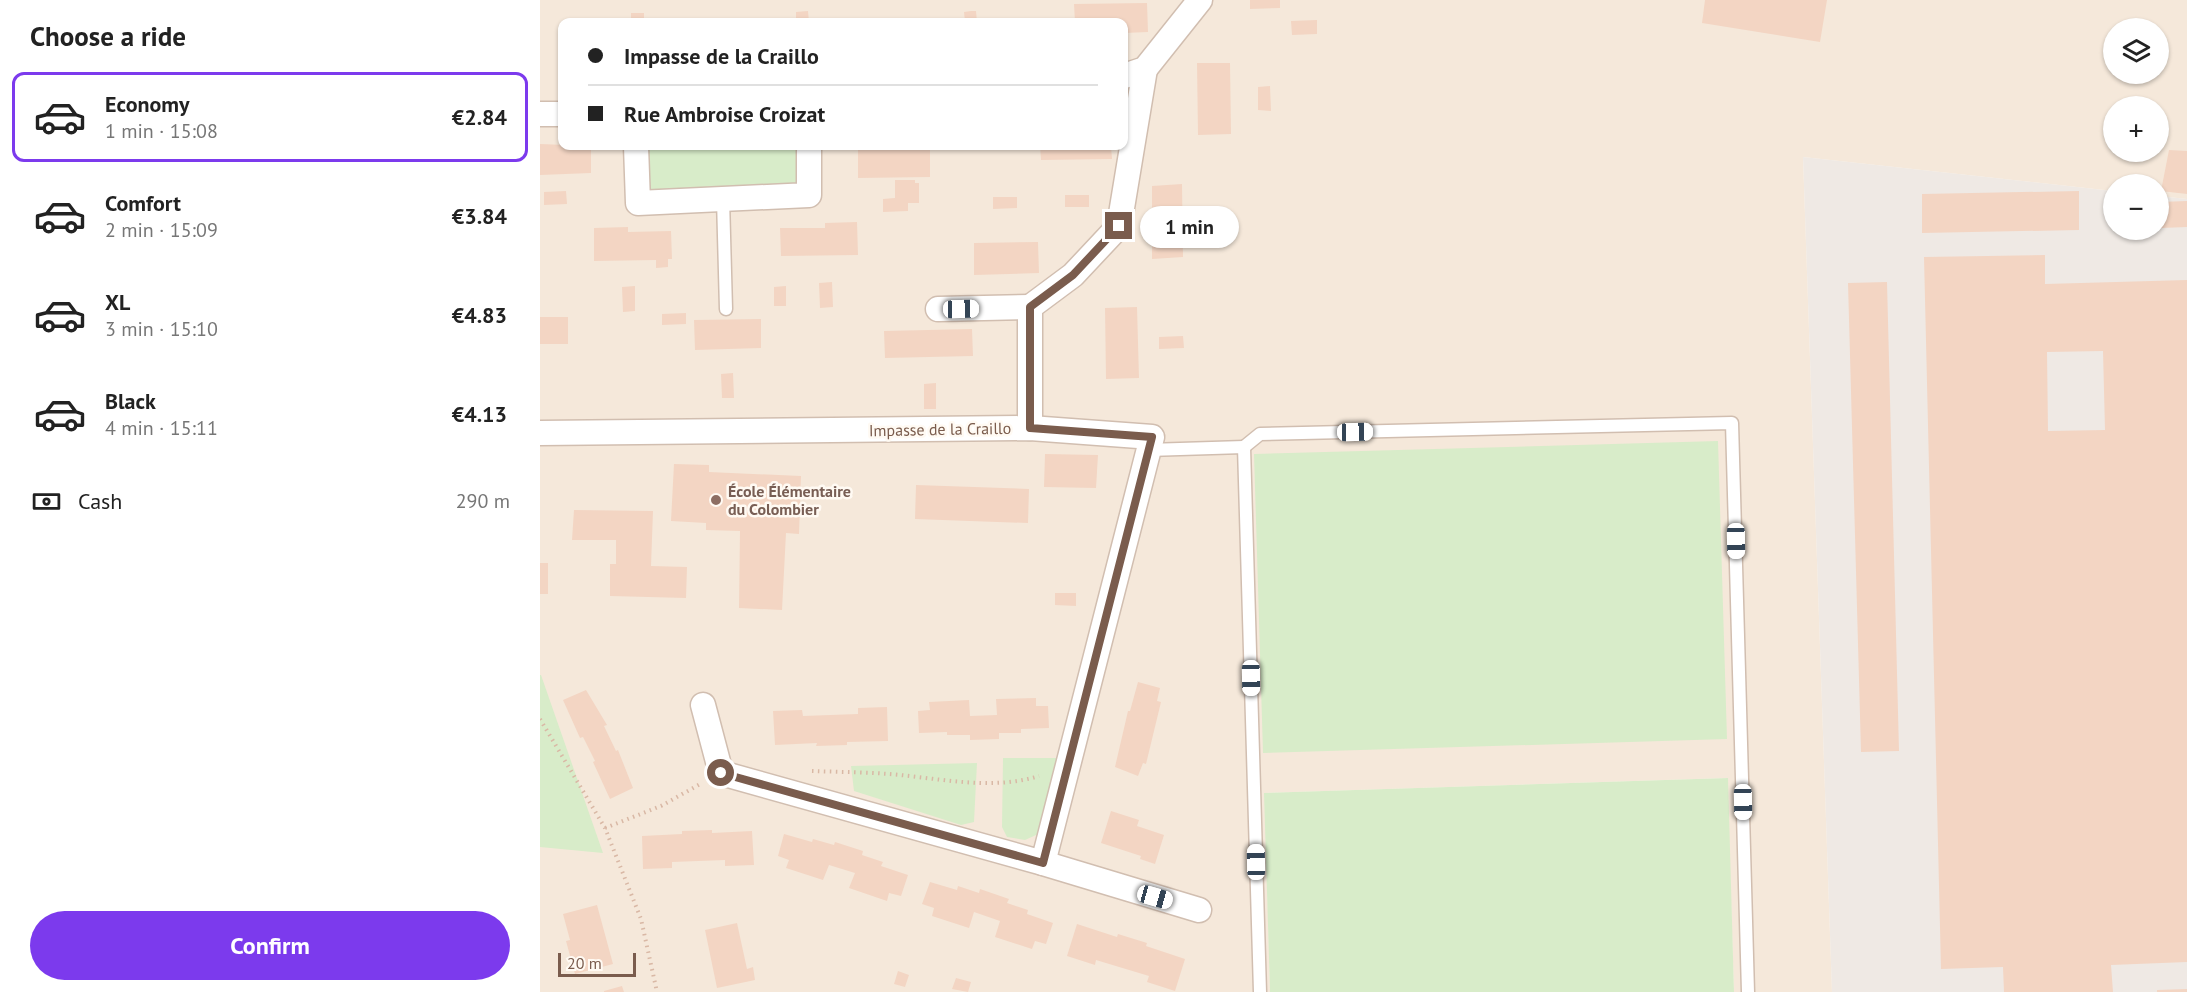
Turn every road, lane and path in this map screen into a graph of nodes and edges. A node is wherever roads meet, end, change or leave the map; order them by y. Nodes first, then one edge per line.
1 (1200, 0) edge
2 (1134, 72) edge
3 (540, 114) edge
4 (558, 114) edge
5 (1128, 134) edge
6 (636, 150) edge
7 (809, 150) edge
8 (1126, 150) edge
9 (723, 199) junction
10 (1030, 307) junction
11 (726, 309) dead end
12 (938, 309) dead end
13 (1030, 428) junction
14 (540, 433) edge
15 (1244, 447) junction
16 (1148, 450) junction
17 (703, 705) dead end
18 (540, 719) edge
19 (1068, 766) junction
20 (721, 773) junction
21 (791, 793) junction
22 (605, 828) junction
23 (1043, 863) junction
24 (1199, 910) dead end
25 (657, 992) edge
26 (1260, 992) edge
27 (1748, 992) edge

1 - 2 street
2 - 5 street
3 - 4 street
6 - 9 street
7 - 9 street
8 - 10 street
9 - 11 lane
10 - 12 street
10 - 13 street
13 - 14 street, Impasse de la Craillo
13 - 16 street, Impasse de la Craillo
15 - 16 lane
15 - 26 lane
15 - 27 lane
16 - 19 street
17 - 20 street
18 - 22 path
19 - 21 path
19 - 23 street
20 - 21 street
20 - 22 path
21 - 23 street
22 - 25 path
23 - 24 street

